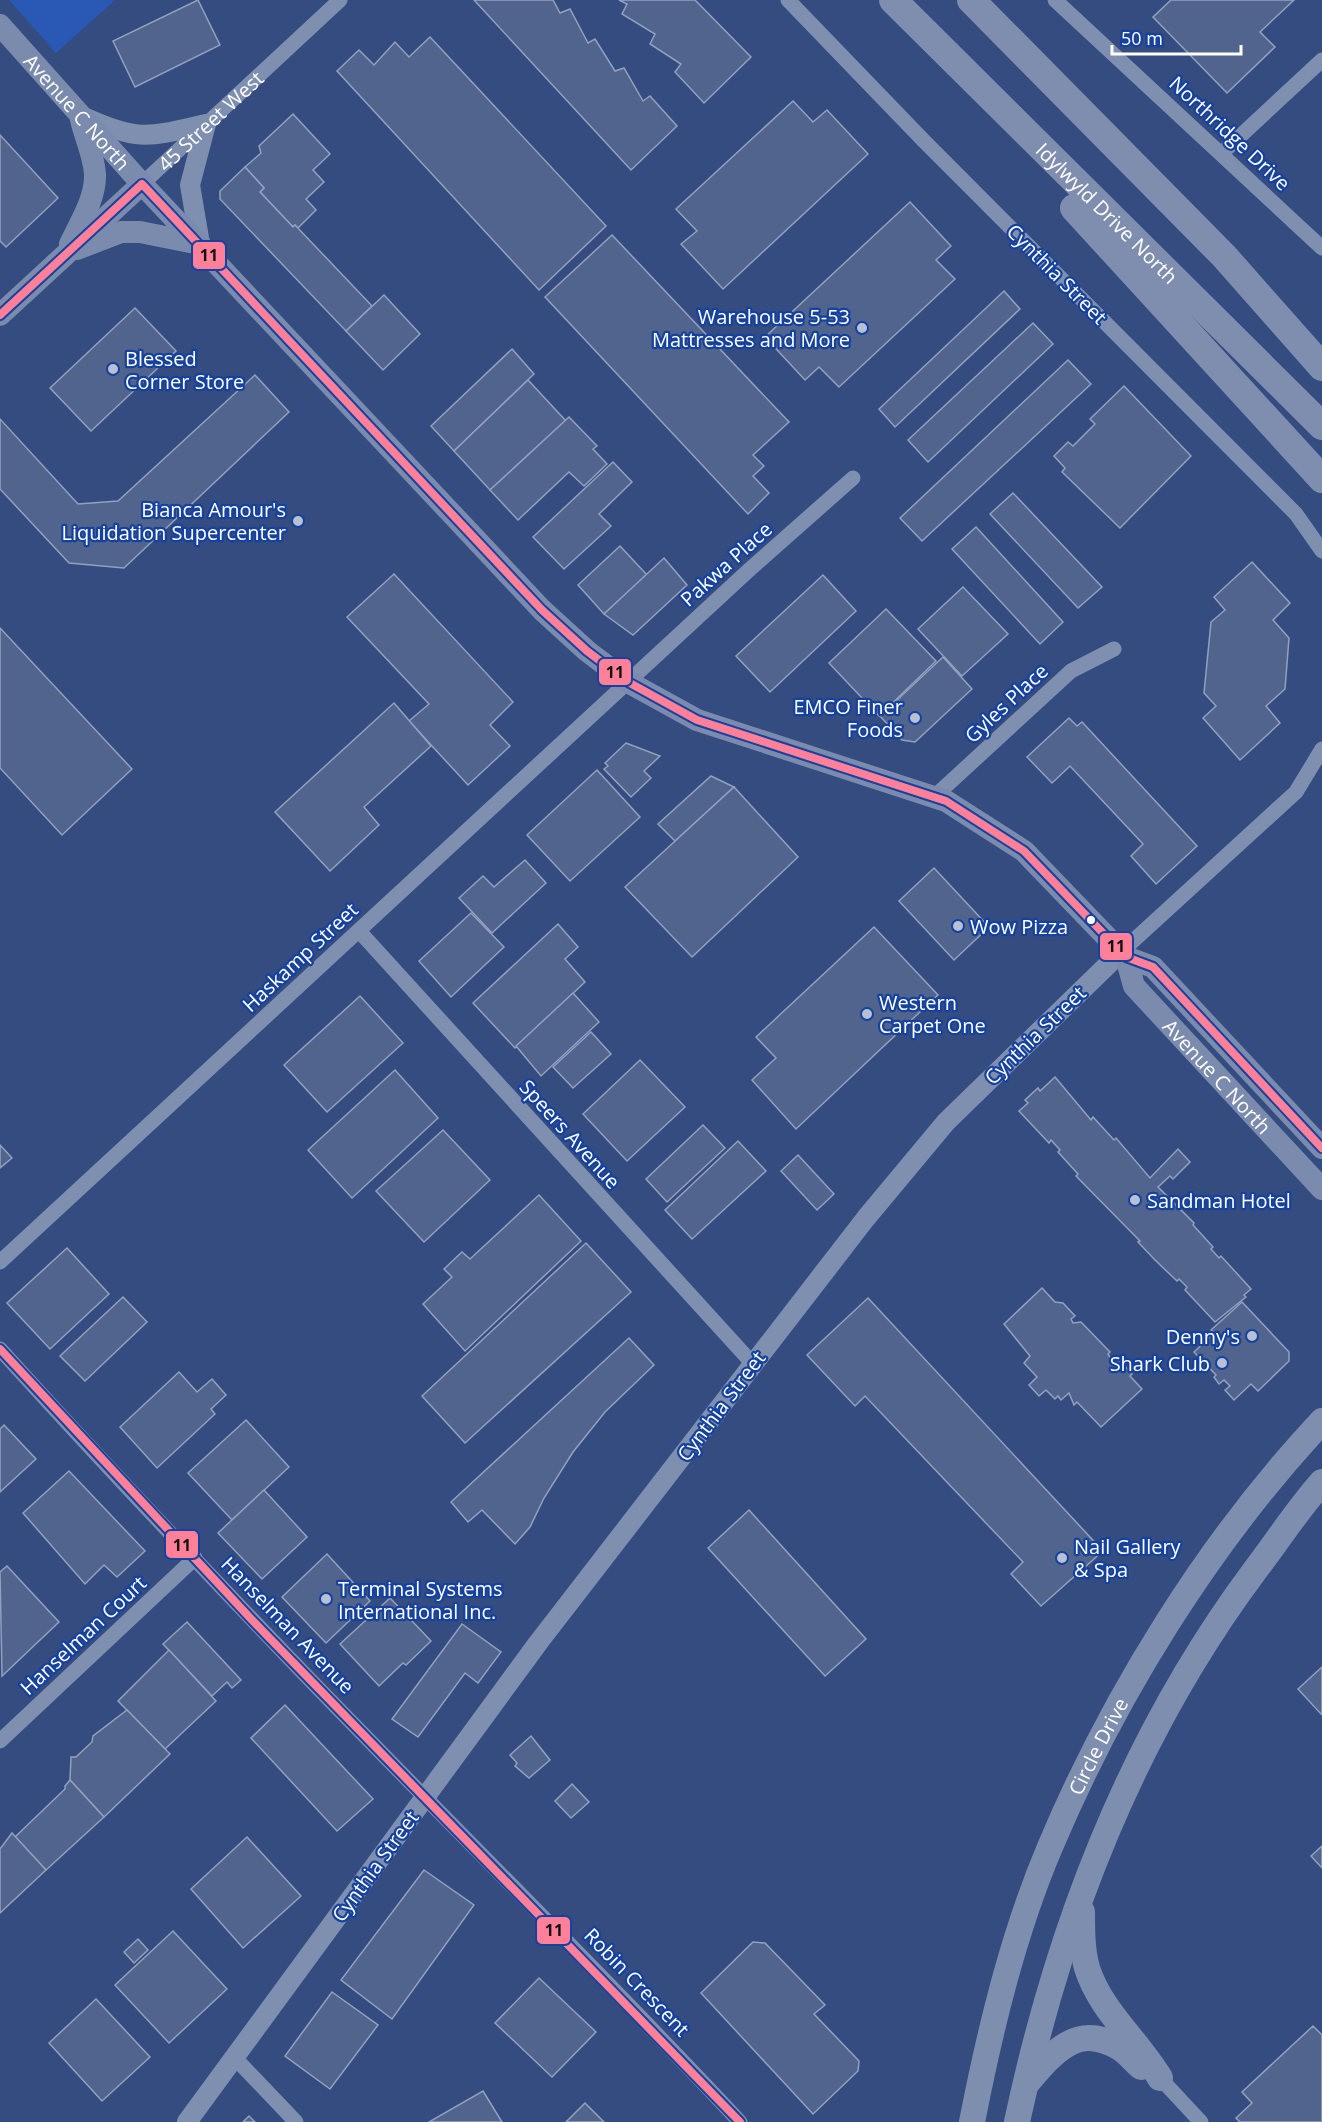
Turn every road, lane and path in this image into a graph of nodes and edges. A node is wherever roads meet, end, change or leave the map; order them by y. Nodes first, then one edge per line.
1 (340, 0) edge
2 (788, 0) edge
3 (892, 0) edge
4 (971, 0) edge
5 (1055, 0) edge
6 (0, 25) edge
7 (1322, 60) edge
8 (962, 72) junction
9 (79, 115) junction
10 (206, 124) junction
11 (1222, 153) junction
12 (142, 184) junction
13 (200, 244) junction
14 (1322, 248) edge
15 (65, 254) junction
16 (1224, 256) junction
17 (0, 315) edge
18 (1322, 342) edge
19 (1322, 367) edge
20 (1322, 426) edge
21 (853, 478) dead end
22 (1322, 479) edge
23 (1322, 551) edge
24 (1114, 649) dead end
25 (628, 682) junction
26 (1322, 749) edge
27 (934, 797) junction
28 (359, 931) junction
29 (1123, 954) junction
30 (1241, 1061) junction
31 (1221, 1080) junction
32 (1322, 1148) edge
33 (1322, 1189) edge
34 (0, 1262) edge
35 (0, 1349) edge
36 (753, 1364) junction
37 (1322, 1421) edge
38 (1322, 1482) edge
39 (195, 1558) junction
40 (0, 1741) edge
41 (426, 1796) junction
42 (1082, 1895) junction
43 (235, 2058) junction
44 (1160, 2078) junction
45 (1025, 2085) junction
46 (187, 2122) edge
47 (296, 2122) edge
48 (740, 2122) edge
49 (972, 2122) edge
50 (1017, 2122) edge
51 (1201, 2122) edge

1 - 10 street, 45 Street West
2 - 23 street, Cynthia Street
3 - 8 highway, Idylwyld Drive North
4 - 16 highway
5 - 11 street, Northridge Drive
6 - 9 main road, Avenue C North
7 - 11 street
8 - 20 highway, Idylwyld Drive North
8 - 22 highway
9 - 10 street
9 - 12 main road, Avenue C North
9 - 15 main road
10 - 12 street, 45 Street West
10 - 13 street
11 - 14 street, Northridge Drive
12 - 13 main road, Avenue C North
12 - 15 main road, 45 Street West
13 - 15 main road
13 - 25 main road, Avenue C North
15 - 17 main road, 45 Street West
16 - 18 highway
16 - 19 highway
21 - 25 street, Pakwa Place
24 - 27 street, Gyles Place
25 - 27 main road, Avenue C North
25 - 28 street, Haskamp Street
26 - 29 street, Cynthia Street
27 - 29 main road, Avenue C North
28 - 34 street, Haskamp Street
28 - 36 street, Speers Avenue
29 - 30 main road, Avenue C North
29 - 31 main road, Avenue C North
29 - 36 street, Cynthia Street
30 - 31 street
30 - 32 main road, Avenue C North
31 - 33 main road, Avenue C North
35 - 39 street, Hanselman Avenue
36 - 41 street, Cynthia Street
37 - 49 highway, Circle Drive
38 - 42 highway, Circle Drive
39 - 40 street, Hanselman Court
39 - 41 street, Hanselman Avenue
41 - 43 street, Cynthia Street
41 - 48 street, Robin Crescent
42 - 44 highway
42 - 45 highway, Circle Drive
43 - 46 street, Cynthia Street
43 - 47 street
44 - 45 highway
44 - 51 street
45 - 50 highway, Circle Drive

